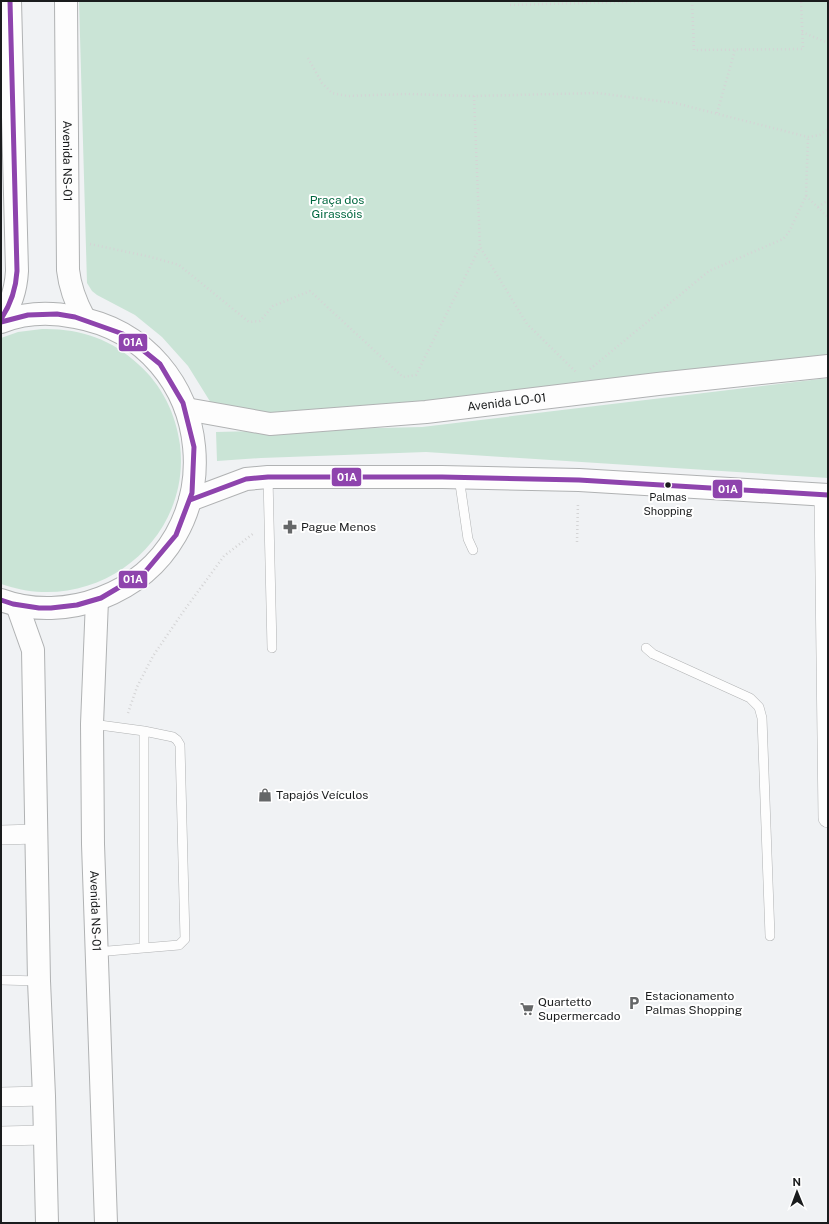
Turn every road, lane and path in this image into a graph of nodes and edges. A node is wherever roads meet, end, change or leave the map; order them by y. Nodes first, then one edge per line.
1 (10, 1) edge
2 (66, 1) edge
3 (660, 1) edge
4 (692, 1) edge
5 (801, 1) edge
6 (510, 4) dead end
7 (802, 32) junction
8 (828, 43) edge
9 (735, 50) junction
10 (308, 58) dead end
11 (6, 62) edge
12 (474, 96) junction
13 (717, 114) junction
14 (828, 128) edge
15 (808, 137) junction
16 (806, 196) junction
17 (828, 200) edge
18 (818, 207) junction
19 (828, 217) edge
20 (68, 239) junction
21 (480, 247) junction
22 (1, 318) edge
23 (84, 318) junction
24 (1, 322) edge
25 (828, 366) edge
26 (581, 385) junction
27 (186, 409) junction
28 (268, 477) junction
29 (459, 477) junction
30 (579, 480) junction
31 (826, 495) edge
32 (190, 500) junction
33 (269, 522) junction
34 (577, 542) dead end
35 (473, 550) dead end
36 (97, 600) junction
37 (9, 602) edge
38 (272, 648) dead end
39 (646, 648) dead end
40 (92, 724) junction
41 (122, 728) junction
42 (144, 730) junction
43 (828, 818) edge
44 (37, 834) junction
45 (1, 835) edge
46 (770, 936) dead end
47 (144, 947) junction
48 (96, 952) junction
49 (1, 980) edge
50 (39, 981) junction
51 (1, 1096) edge
52 (44, 1096) junction
53 (45, 1135) junction
54 (1, 1136) edge
55 (47, 1223) edge
56 (106, 1223) edge

1 - 11 main road
2 - 20 main road, Avenida NS-01
3 - 6 path
4 - 9 path
5 - 7 path
7 - 8 path
7 - 9 path
9 - 13 path
10 - 12 path
11 - 22 main road
12 - 13 path
12 - 21 path
13 - 15 path
14 - 15 path
15 - 16 path
16 - 18 path
16 - 26 path
17 - 18 path
18 - 19 path
20 - 21 path
20 - 23 main road, Avenida NS-01
21 - 26 path
23 - 24 main road
23 - 27 main road
25 - 26 main road, Avenida LO-01
26 - 27 main road, Avenida LO-01
27 - 32 main road
28 - 29 main road
28 - 32 main road
28 - 33 lane
29 - 30 main road
29 - 35 lane
30 - 31 main road
30 - 34 path
31 - 43 street
32 - 36 main road
33 - 38 lane
33 - 41 path
36 - 37 main road
36 - 40 main road, Avenida NS-01
37 - 44 main road
39 - 46 lane
40 - 41 lane
40 - 48 main road, Avenida NS-01
41 - 42 lane
42 - 47 lane
42 - 47 lane
44 - 45 street
44 - 50 main road
47 - 48 lane
48 - 56 main road, Avenida NS-01
49 - 50 lane
50 - 52 main road
51 - 52 street
52 - 53 main road
53 - 54 street
53 - 55 main road

